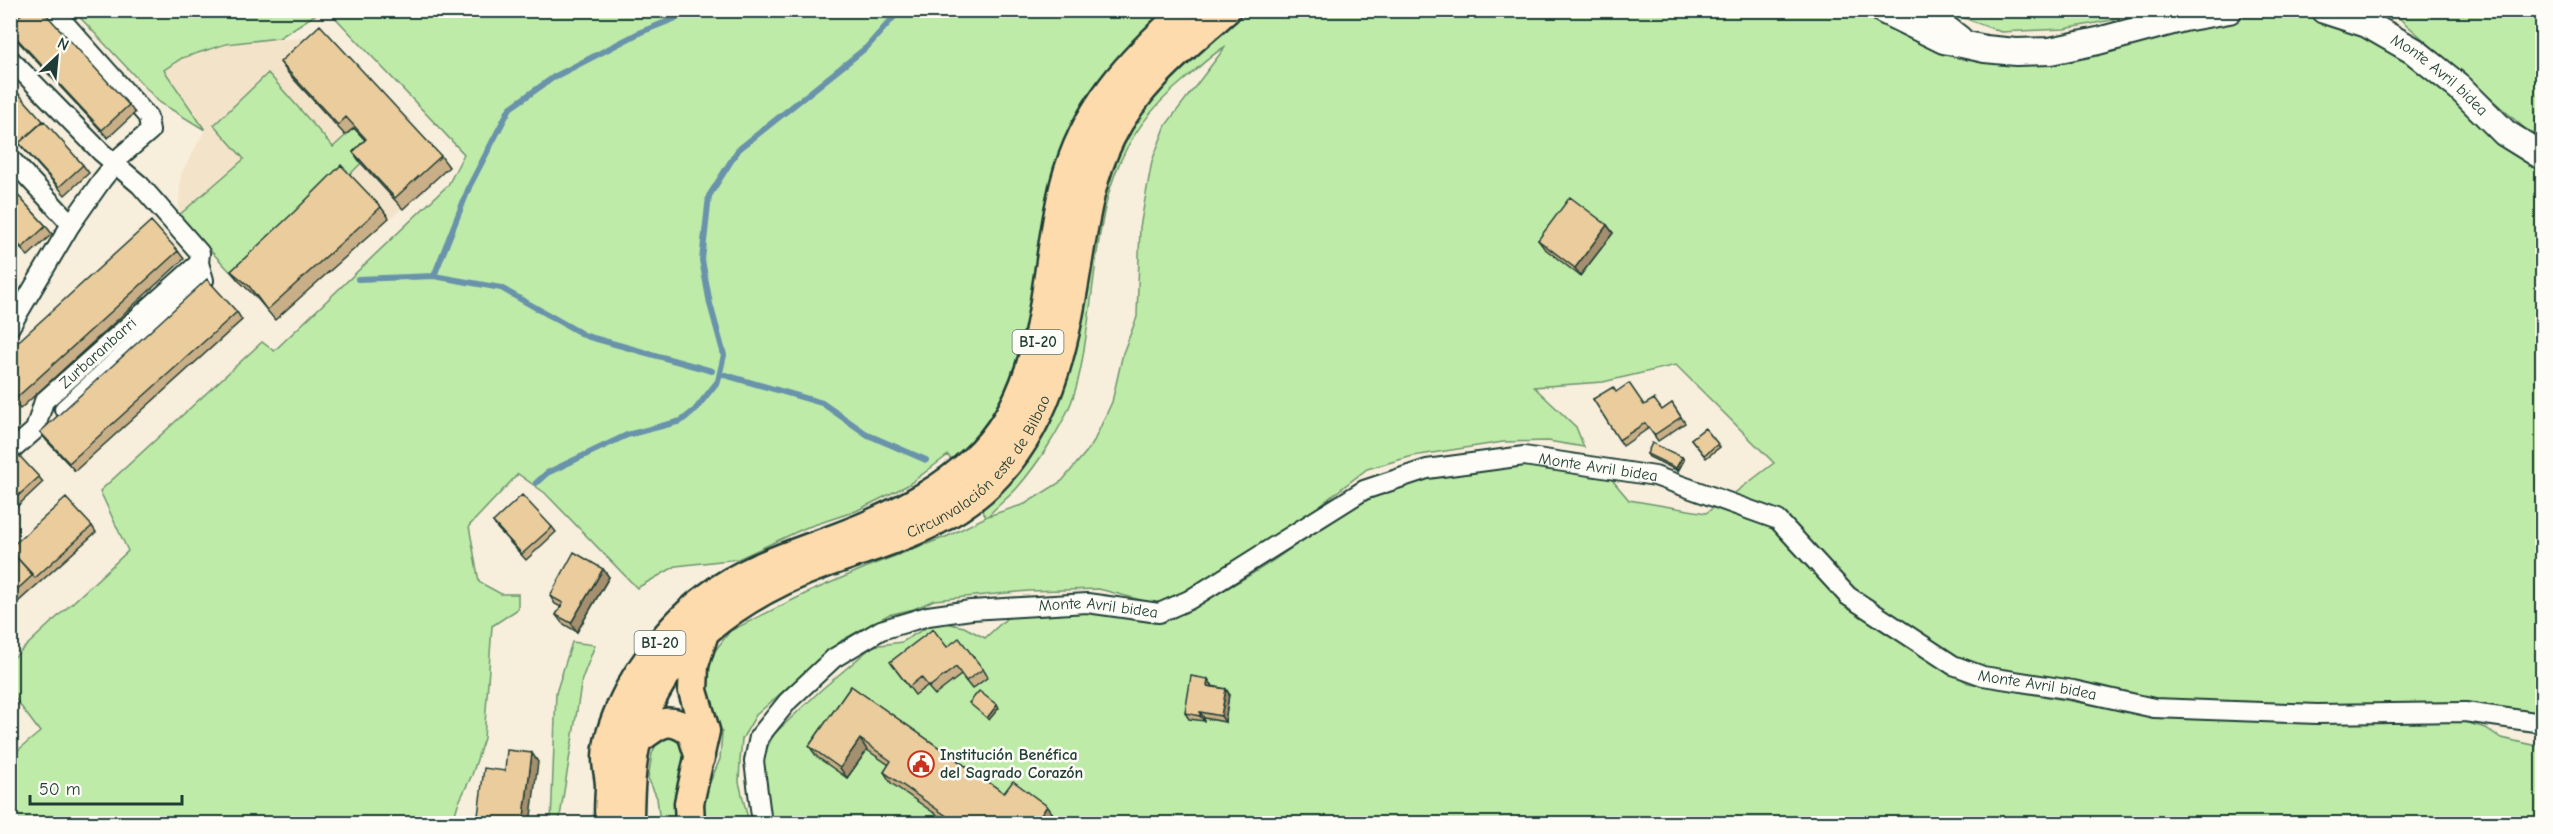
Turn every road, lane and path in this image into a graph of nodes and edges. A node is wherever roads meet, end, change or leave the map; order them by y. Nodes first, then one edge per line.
1 (53, 10) edge
2 (1187, 10) edge
3 (1226, 10) edge
4 (1883, 10) edge
5 (1930, 10) edge
6 (2229, 10) edge
7 (2324, 10) edge
8 (1970, 46) junction
9 (10, 59) edge
10 (2542, 156) edge
11 (10, 158) edge
12 (115, 164) junction
13 (71, 224) junction
14 (199, 263) junction
15 (10, 327) edge
16 (64, 409) edge
17 (10, 452) edge
18 (705, 632) junction
19 (693, 691) junction
20 (666, 721) junction
21 (2542, 723) edge
22 (636, 741) junction
23 (607, 758) junction
24 (700, 758) junction
25 (599, 824) edge
26 (610, 824) edge
27 (629, 824) edge
28 (690, 824) edge
29 (762, 824) edge

1 - 12 street
2 - 23 main road, Circunvalación este de Bilbao / BI-20
3 - 18 main road, Circunvalación este de Bilbao / BI-20
4 - 8 street
5 - 8 street
6 - 8 street
7 - 10 street, Monte Avril bidea
9 - 12 street
11 - 13 street
12 - 13 street
12 - 14 street
13 - 15 street
14 - 16 street, Zurbaranbarri
14 - 17 street, Zurbaranbarri
18 - 19 main road
18 - 22 main road, Circunvalación este de Bilbao / BI-20
19 - 20 main road
19 - 24 main road
20 - 22 main road
20 - 24 main road
21 - 29 street, Monte Avril bidea
22 - 27 main road, Circunvalación este de Bilbao / BI-20
23 - 25 main road
23 - 26 main road, Circunvalación este de Bilbao / BI-20
24 - 28 main road

